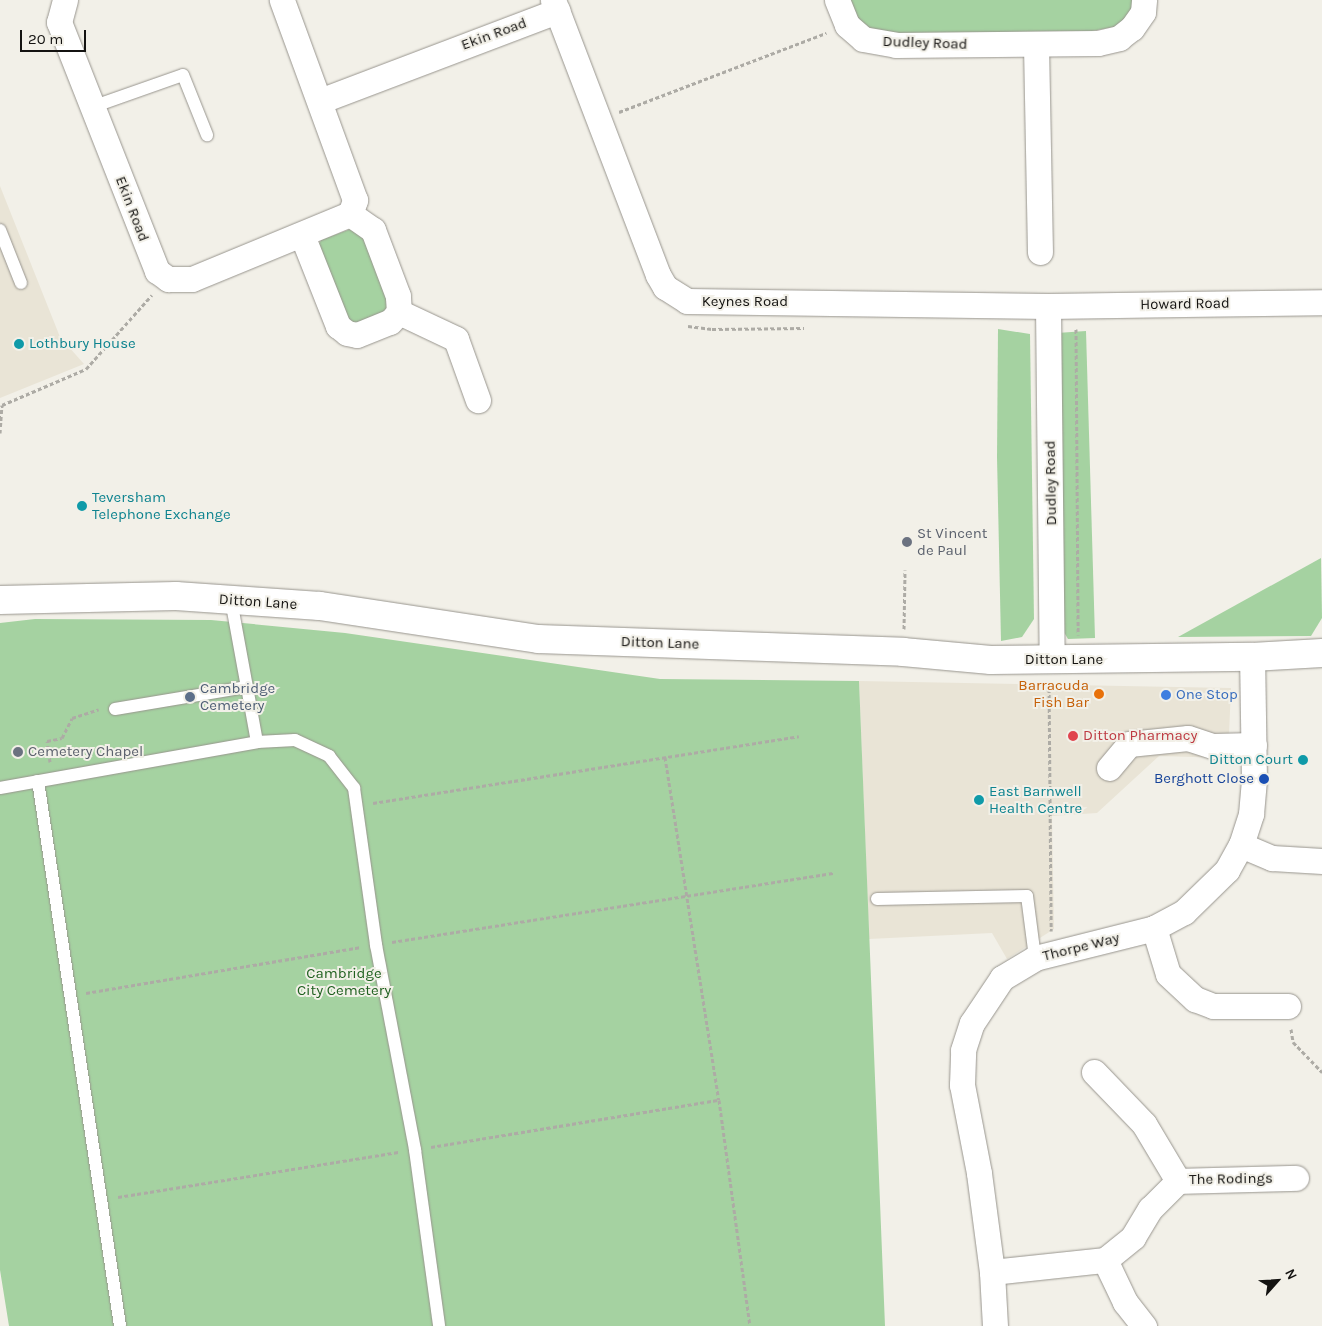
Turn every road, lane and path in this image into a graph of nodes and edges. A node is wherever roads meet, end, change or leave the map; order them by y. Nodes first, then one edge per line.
1 (65, 0) edge
2 (282, 0) edge
3 (837, 0) edge
4 (1144, 0) edge
5 (555, 6) edge
6 (847, 25) junction
7 (1036, 45) junction
8 (320, 101) junction
9 (92, 107) junction
10 (597, 120) junction
11 (207, 134) dead end
12 (350, 214) junction
13 (0, 230) edge
14 (302, 235) junction
15 (1040, 252) dead end
16 (168, 278) junction
17 (21, 283) dead end
18 (1322, 302) edge
19 (399, 312) junction
20 (1049, 316) junction
21 (684, 325) dead end
22 (1076, 326) junction
23 (1086, 326) dead end
24 (810, 328) dead end
25 (478, 400) dead end
26 (0, 433) edge
27 (905, 570) dead end
28 (0, 600) edge
29 (231, 600) junction
30 (903, 652) junction
31 (1322, 653) edge
32 (1252, 658) junction
33 (1060, 667) junction
34 (247, 687) junction
35 (115, 710) joint
36 (799, 736) dead end
37 (257, 742) junction
38 (1254, 745) junction
39 (665, 757) junction
40 (1108, 768) dead end
41 (52, 779) junction
42 (38, 782) junction
43 (0, 788) edge
44 (356, 806) junction
45 (1241, 845) junction
46 (1322, 861) edge
47 (835, 873) dead end
48 (688, 896) junction
49 (877, 899) dead end
50 (1154, 928) junction
51 (376, 945) junction
52 (1044, 954) junction
53 (70, 995) junction
54 (1288, 1006) joint
55 (1094, 1072) dead end
56 (1322, 1072) edge
57 (719, 1100) junction
58 (415, 1150) junction
59 (1296, 1178) dead end
60 (1178, 1181) junction
61 (101, 1200) junction
62 (1105, 1260) junction
63 (992, 1272) junction
64 (120, 1326) edge
65 (439, 1326) edge
66 (750, 1326) edge
67 (995, 1326) edge
68 (1144, 1326) edge

1 - 9 street, Ekin Road
2 - 8 street
3 - 6 street
4 - 7 street, Dudley Road
5 - 8 street, Ekin Road
5 - 10 street, Keynes Road
6 - 7 street, Dudley Road
6 - 10 path
7 - 15 street
8 - 12 street
9 - 11 lane
9 - 16 street, Ekin Road
10 - 20 street, Keynes Road
12 - 14 street
12 - 19 street
13 - 17 lane
14 - 16 street
14 - 19 street
16 - 26 path
18 - 20 street, Howard Road
19 - 25 street
20 - 22 path
20 - 33 street, Dudley Road
21 - 24 path
22 - 23 path
22 - 33 path
27 - 30 path
28 - 29 main road, Ditton Lane
29 - 30 main road, Ditton Lane
29 - 34 lane
30 - 33 main road, Ditton Lane
31 - 32 main road, Ditton Lane
32 - 33 main road, Ditton Lane
32 - 38 street, Thorpe Way
33 - 52 path
34 - 35 lane
34 - 37 lane
35 - 41 path
36 - 39 path
37 - 41 lane
37 - 44 lane
38 - 40 street
38 - 45 street, Thorpe Way
39 - 44 path
39 - 48 path
41 - 42 lane
42 - 43 lane
42 - 53 lane
44 - 51 lane
45 - 46 street
45 - 50 street, Thorpe Way
47 - 48 path
48 - 51 path
48 - 57 path
49 - 52 lane
50 - 52 street, Thorpe Way
50 - 54 street
51 - 53 path
51 - 58 lane
52 - 63 street, Thorpe Way
53 - 61 lane
54 - 56 path
55 - 60 street
57 - 58 path
57 - 66 path
58 - 61 path
58 - 65 lane
59 - 60 street, The Rodings
60 - 62 street, The Rodings
61 - 64 lane
62 - 63 street
62 - 68 street
63 - 67 street, Thorpe Way

